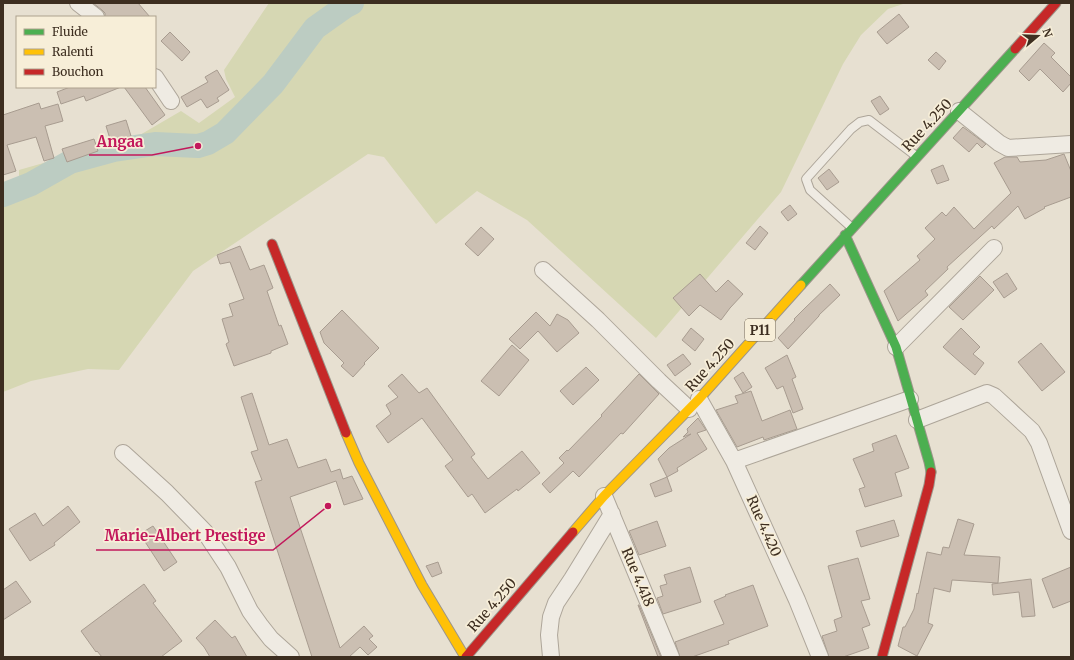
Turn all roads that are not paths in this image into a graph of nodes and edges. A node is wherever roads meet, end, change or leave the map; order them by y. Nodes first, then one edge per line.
1 (78, 3) edge
2 (1056, 3) edge
3 (95, 16) edge
4 (156, 79) edge
5 (171, 102) dead end
6 (959, 111) junction
7 (1071, 144) edge
8 (917, 157) junction
9 (852, 228) junction
10 (845, 235) junction
11 (272, 244) dead end
12 (994, 248) dead end
13 (543, 270) dead end
14 (896, 347) junction
15 (910, 400) junction
16 (694, 404) junction
17 (917, 420) junction
18 (123, 453) dead end
19 (734, 461) junction
20 (604, 496) junction
21 (612, 514) junction
22 (1071, 531) edge
23 (291, 657) edge
24 (466, 657) edge
25 (551, 657) edge
26 (671, 657) edge
27 (820, 657) edge
28 (882, 657) edge

1 - 3 street
2 - 6 street, Rue 4.250 / P11
4 - 5 street
6 - 7 street
6 - 8 street, Rue 4.250 / P11
8 - 9 street, Rue 4.250 / P11
8 - 9 lane
9 - 10 street, Rue 4.250 / P11
10 - 14 street
10 - 16 street, Rue 4.250 / P11
11 - 24 street
12 - 14 street
13 - 16 street, Rue 4.420
14 - 15 street
15 - 17 street
15 - 19 street
16 - 19 street, Rue 4.420
16 - 20 street, Rue 4.250 / P11
17 - 22 street
17 - 28 street
18 - 23 street
19 - 27 street, Rue 4.420
20 - 21 street, Rue 4.418
20 - 24 street, Rue 4.250 / P11
21 - 25 street
21 - 26 street, Rue 4.418

